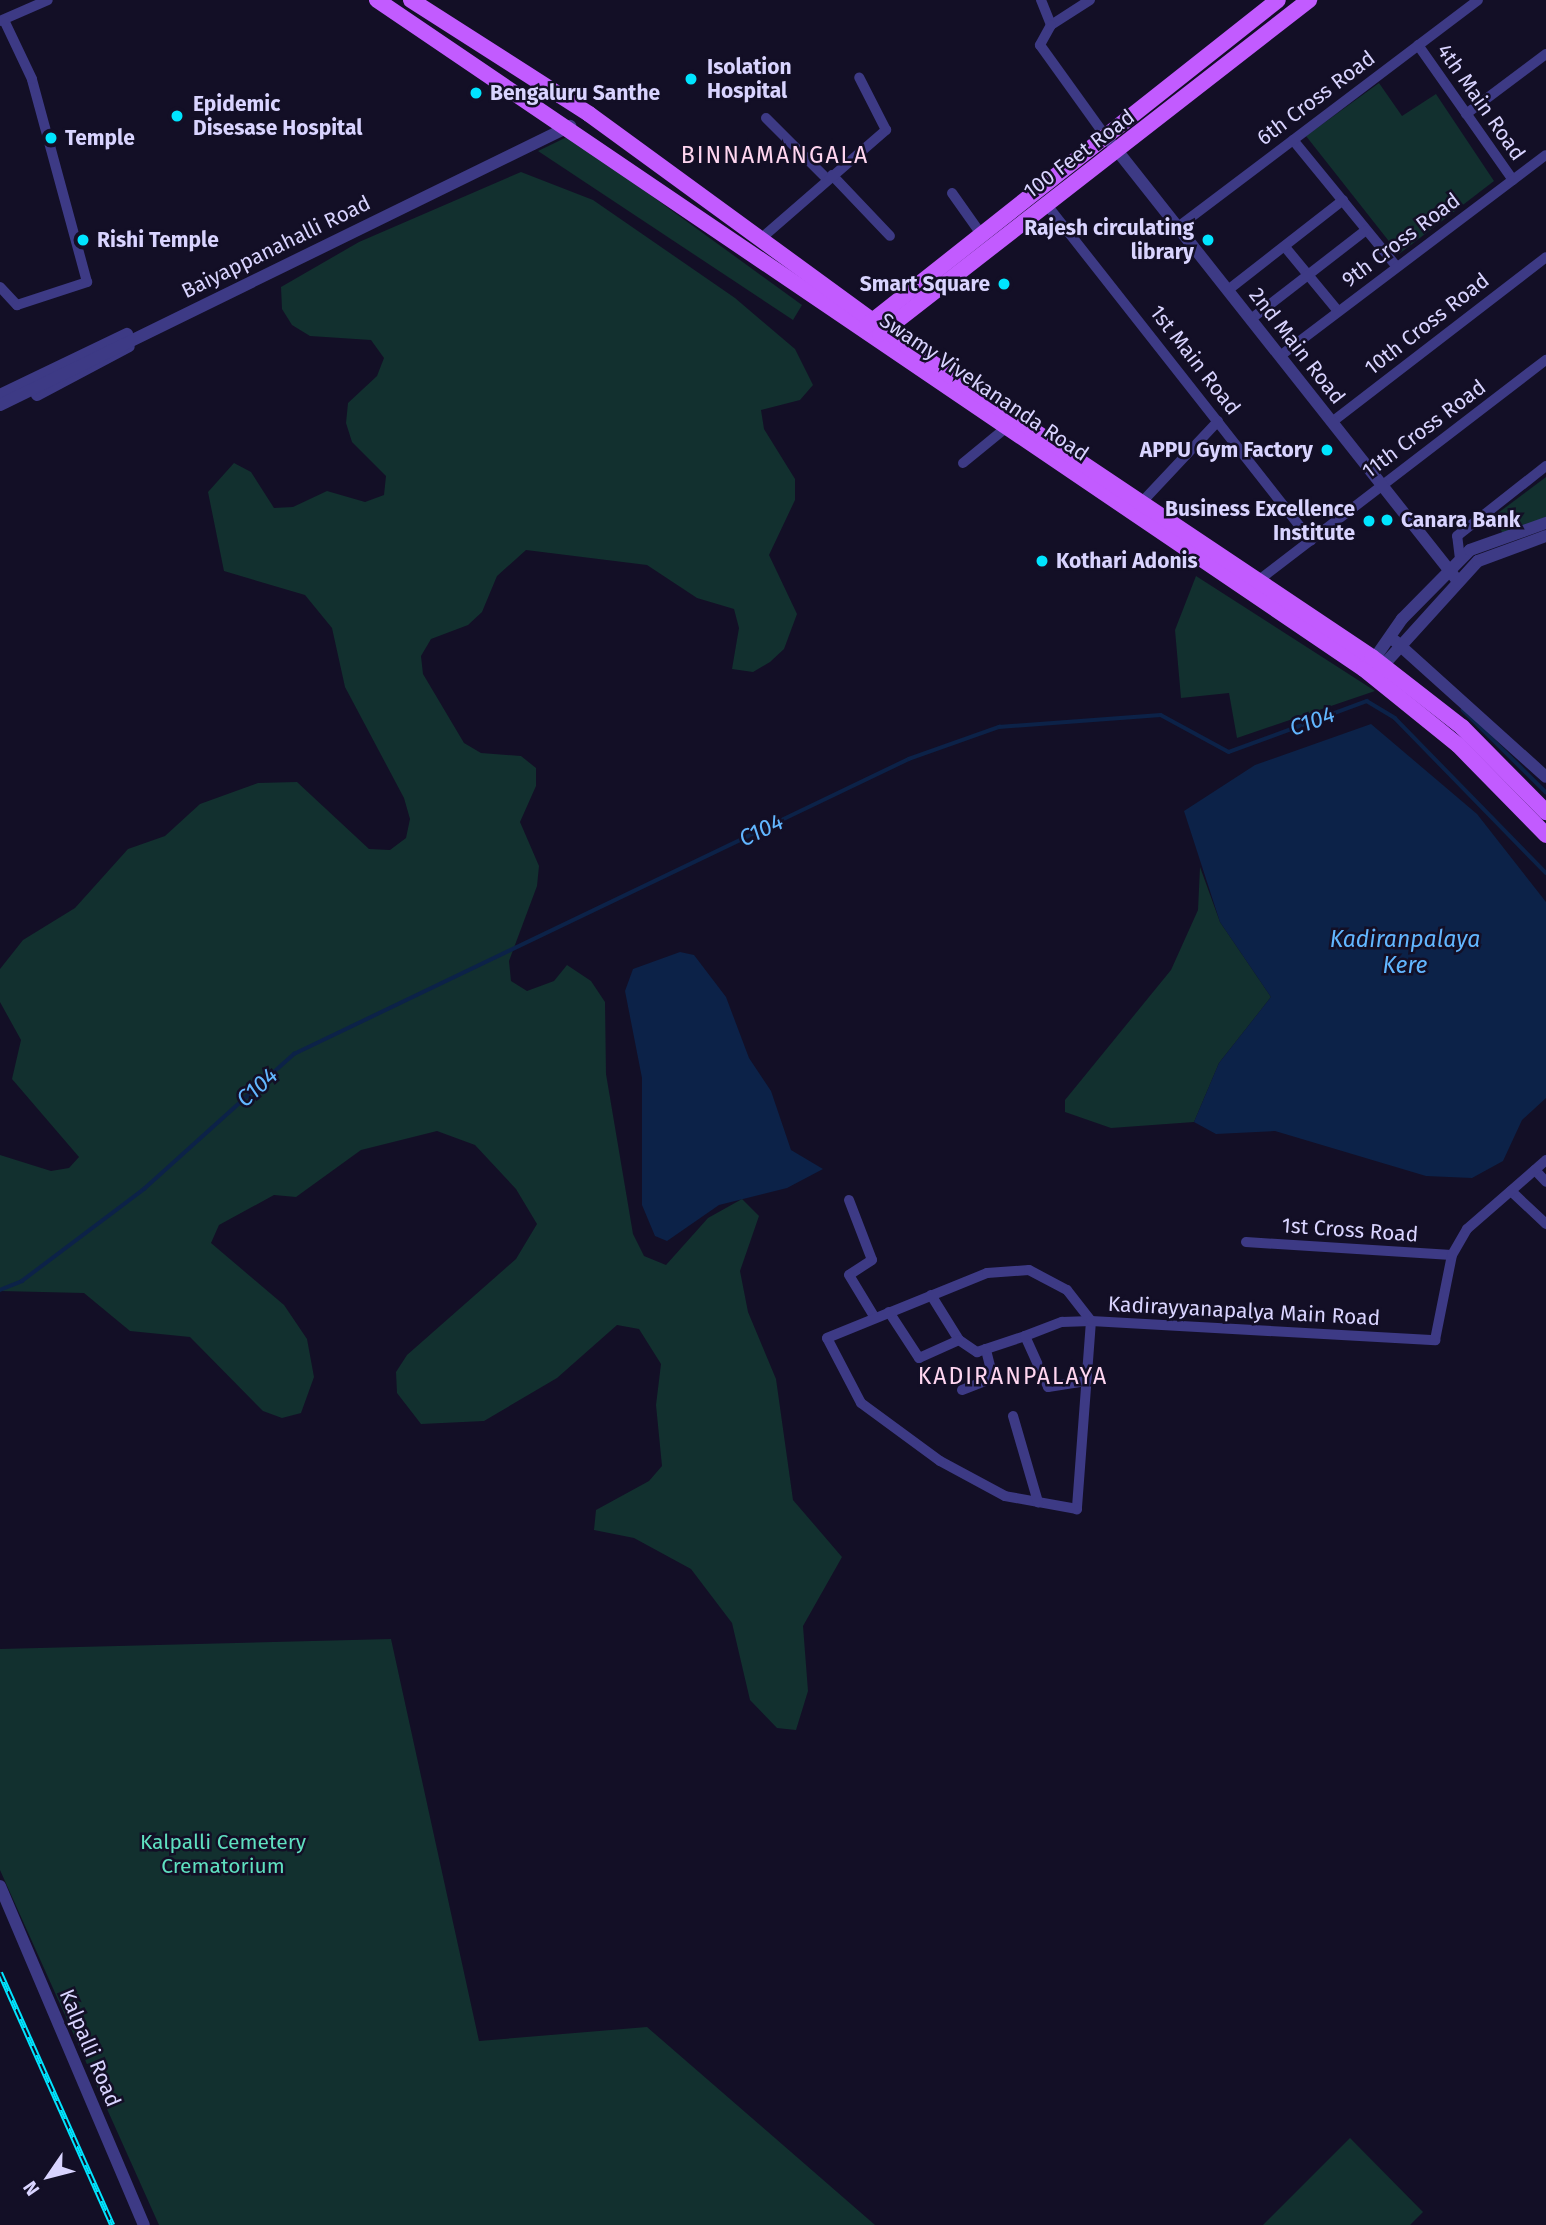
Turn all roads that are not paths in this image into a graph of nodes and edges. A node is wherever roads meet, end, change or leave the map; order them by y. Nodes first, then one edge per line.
1 (47, 0) edge
2 (377, 0) edge
3 (411, 0) edge
4 (1041, 0) edge
5 (1090, 0) edge
6 (1278, 0) edge
7 (1309, 0) edge
8 (1478, 0) edge
9 (2, 21) edge
10 (1051, 24) junction
11 (1418, 45) junction
12 (1546, 54) edge
13 (859, 77) dead end
14 (1466, 114) junction
15 (766, 118) dead end
16 (570, 126) junction
17 (1106, 137) junction
18 (1293, 140) junction
19 (1118, 152) junction
20 (1546, 155) edge
21 (830, 177) junction
22 (1513, 180) junction
23 (952, 193) dead end
24 (1343, 201) junction
25 (1047, 205) junction
26 (1178, 227) junction
27 (1366, 230) junction
28 (981, 234) junction
29 (764, 236) junction
30 (890, 236) dead end
31 (1285, 247) junction
32 (1546, 257) edge
33 (1397, 267) junction
34 (1309, 276) junction
35 (0, 287) edge
36 (1228, 290) junction
37 (1339, 311) junction
38 (1251, 319) junction
39 (155, 327) junction
40 (873, 329) junction
41 (1280, 356) junction
42 (1546, 360) edge
43 (0, 395) edge
44 (0, 405) edge
45 (0, 414) edge
46 (1219, 421) junction
47 (1332, 422) junction
48 (1007, 428) junction
49 (963, 463) dead end
50 (1546, 466) edge
51 (1382, 485) junction
52 (1142, 502) junction
53 (1546, 523) edge
54 (1546, 536) edge
55 (1311, 540) junction
56 (1460, 559) junction
57 (1448, 569) junction
58 (1259, 580) junction
59 (1457, 580) junction
60 (1389, 638) junction
61 (1401, 645) junction
62 (1374, 668) junction
63 (1546, 777) edge
64 (1546, 812) edge
65 (1546, 835) edge
66 (1546, 1160) edge
67 (1535, 1170) junction
68 (1546, 1182) edge
69 (1511, 1191) junction
70 (849, 1200) dead end
71 (1546, 1224) edge
72 (1246, 1242) dead end
73 (1452, 1255) junction
74 (931, 1295) junction
75 (889, 1312) junction
76 (875, 1318) junction
77 (1091, 1321) junction
78 (1025, 1336) junction
79 (959, 1339) junction
80 (986, 1349) junction
81 (1085, 1381) junction
82 (962, 1390) dead end
83 (1013, 1416) dead end
84 (1038, 1502) junction
85 (0, 1886) edge
86 (144, 2225) edge

1 - 9 street
2 - 16 main road, Swamy Vivekananda Road
3 - 29 main road, Swamy Vivekananda Road
4 - 10 street
5 - 10 street
6 - 17 main road, 100 Feet Road
7 - 19 main road, 100 Feet Road
8 - 11 street, 6th Cross Road
9 - 35 street
10 - 17 street
11 - 14 street, 4th Main Road
11 - 18 street, 6th Cross Road
12 - 14 street
13 - 21 street
14 - 22 street, 4th Main Road
15 - 21 street
16 - 39 street, Baiyappanahalli Road
16 - 40 main road, Swamy Vivekananda Road
17 - 19 street, 2nd Main Road
17 - 28 main road, 100 Feet Road
18 - 24 street
18 - 26 street, 6th Cross Road
19 - 25 main road, 100 Feet Road
19 - 26 street, 2nd Main Road
20 - 22 street, 9th Cross Road
21 - 29 street
21 - 30 street
22 - 33 street, 9th Cross Road
23 - 28 street
24 - 27 street
24 - 31 street
25 - 40 main road, 100 Feet Road
25 - 46 street, 1st Main Road
26 - 36 street, 2nd Main Road
27 - 33 street
27 - 34 street
28 - 40 main road, 100 Feet Road
29 - 40 main road, Swamy Vivekananda Road
31 - 34 street
31 - 36 street
32 - 47 street, 10th Cross Road
33 - 37 street, 9th Cross Road
34 - 37 street
34 - 38 street
36 - 38 street, 2nd Main Road
37 - 41 street, 9th Cross Road
38 - 41 street, 2nd Main Road
39 - 43 street
39 - 44 street, Baiyappanahalli Road
39 - 45 street
40 - 48 main road, Swamy Vivekananda Road
40 - 52 main road, Swamy Vivekananda Road
41 - 47 street, 2nd Main Road
42 - 51 street, 11th Cross Road
46 - 52 street
46 - 55 street, 1st Main Road
47 - 51 street, 2nd Main Road
48 - 49 street
48 - 62 main road, Swamy Vivekananda Road
50 - 56 street
51 - 55 street, 11th Cross Road
51 - 57 street, 2nd Main Road
52 - 58 main road, Swamy Vivekananda Road
53 - 56 street
54 - 59 street
55 - 58 street, 11th Cross Road
56 - 57 street
57 - 59 street, 2nd Main Road
57 - 60 street
58 - 62 main road, Swamy Vivekananda Road
59 - 61 street
60 - 61 street
60 - 62 street
61 - 62 street
61 - 63 street
62 - 64 main road, Swamy Vivekananda Road
62 - 65 main road, Swamy Vivekananda Road
66 - 67 street, Kadirayyanapalya Main Road
67 - 68 street
67 - 69 street, Kadirayyanapalya Main Road
69 - 71 street
69 - 73 street, Kadirayyanapalya Main Road
70 - 76 street
72 - 73 street, 1st Cross Road
73 - 77 street, Kadirayyanapalya Main Road
74 - 75 street, Kadirayyanapalya Main Road
74 - 77 street, Kadirayyanapalya Main Road
74 - 79 street
75 - 76 street, Kadirayyanapalya Main Road
75 - 79 street
76 - 84 street, Kadirayyanapalya Main Road
77 - 78 street
77 - 81 street
78 - 80 street
78 - 81 street
79 - 80 street
80 - 82 street
81 - 84 street
83 - 84 street
85 - 86 street, Kalpalli Road

